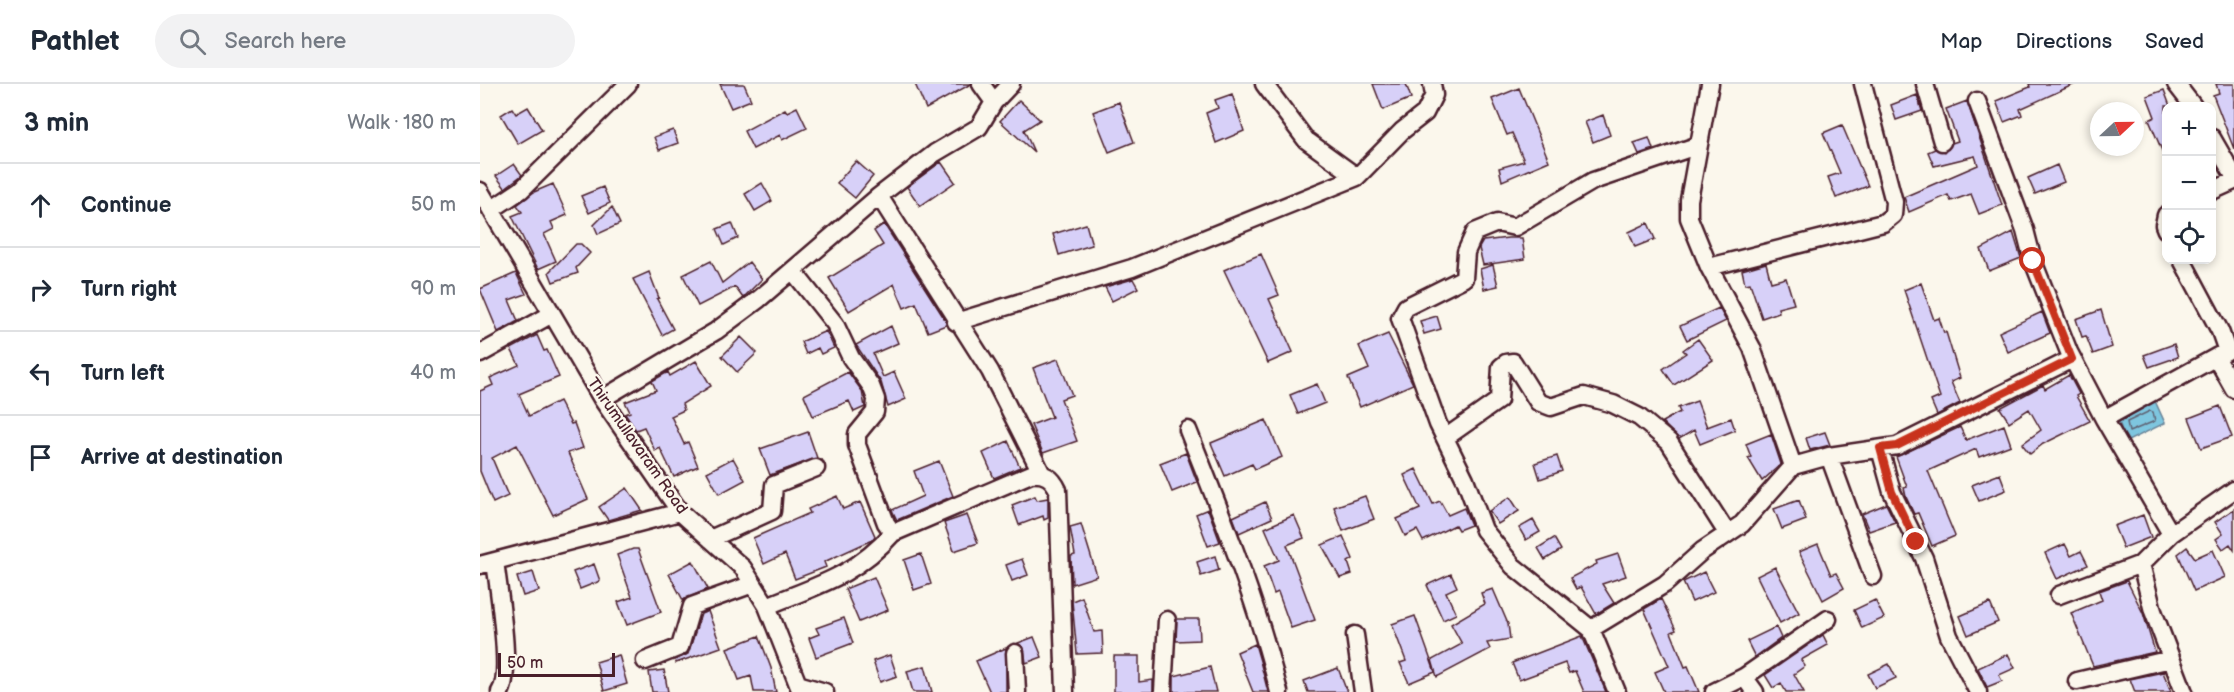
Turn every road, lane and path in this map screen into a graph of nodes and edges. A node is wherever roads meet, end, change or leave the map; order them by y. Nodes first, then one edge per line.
1 (628, 84) edge
2 (981, 84) edge
3 (1011, 84) edge
4 (1264, 84) edge
5 (1432, 84) edge
6 (1710, 84) edge
7 (1863, 84) edge
8 (1925, 84) edge
9 (2176, 84) edge
10 (1977, 101) dead end
11 (994, 102) junction
12 (2190, 102) edge
13 (1942, 142) dead end
14 (1699, 145) junction
15 (2216, 146) edge
16 (2234, 176) edge
17 (1357, 177) junction
18 (2234, 181) edge
19 (2216, 189) edge
20 (480, 191) edge
21 (879, 196) junction
22 (490, 210) junction
23 (2184, 264) edge
24 (1709, 267) junction
25 (793, 271) junction
26 (552, 314) junction
27 (956, 322) junction
28 (2226, 352) edge
29 (480, 354) edge
30 (2072, 359) junction
31 (2234, 389) edge
32 (602, 399) junction
33 (2104, 419) junction
34 (1188, 430) dead end
35 (1445, 438) junction
36 (1880, 448) junction
37 (1829, 456) junction
38 (1793, 466) junction
39 (816, 468) dead end
40 (1042, 474) junction
41 (2234, 490) edge
42 (680, 512) junction
43 (893, 533) junction
44 (1727, 533) junction
45 (2171, 534) junction
46 (710, 539) junction
47 (487, 563) edge
48 (2141, 564) junction
49 (1873, 576) dead end
50 (753, 584) junction
51 (2059, 595) dead end
52 (767, 606) junction
53 (1828, 619) dead end
54 (1167, 620) dead end
55 (1591, 629) junction
56 (1355, 635) dead end
57 (1015, 653) dead end
58 (2171, 659) junction
59 (645, 661) dead end
60 (1744, 677) junction
61 (2078, 681) dead end
62 (801, 689) edge
63 (505, 690) edge
64 (825, 692) edge
65 (1017, 692) edge
66 (1065, 692) edge
67 (1163, 692) edge
68 (1279, 692) edge
69 (1363, 692) edge
70 (1617, 692) edge
71 (1714, 692) edge
72 (1755, 692) edge
73 (1978, 692) edge
74 (2184, 692) edge

1 - 22 street
2 - 11 street
3 - 11 street
4 - 17 street
5 - 17 street
6 - 14 street
7 - 24 street
8 - 13 street
9 - 12 street
10 - 30 street
11 - 21 street
14 - 24 street
14 - 35 street
15 - 16 street
17 - 27 street
18 - 19 street
20 - 22 street, Thirumullavaram Road
21 - 25 street
21 - 27 street
22 - 26 street, Thirumullavaram Road
23 - 28 street
24 - 38 street
25 - 32 street
25 - 43 street
26 - 29 street
26 - 32 street, Thirumullavaram Road
27 - 40 street
28 - 31 street
28 - 33 street
30 - 33 street
30 - 36 street
32 - 42 street, Thirumullavaram Road
33 - 45 street
34 - 68 street
35 - 44 street
35 - 55 street
36 - 37 street
36 - 73 street
37 - 38 street
37 - 49 street
38 - 44 street
39 - 46 street
40 - 43 street
40 - 66 street
41 - 45 street
42 - 46 street, Thirumullavaram Road
42 - 47 street
43 - 52 street
44 - 55 street
45 - 48 street
46 - 50 street, Thirumullavaram Road
47 - 63 street
48 - 51 street
48 - 58 street
50 - 52 street, Thirumullavaram Road
50 - 59 street
52 - 62 street, Thirumullavaram Road
53 - 60 street
54 - 67 street
55 - 70 street
56 - 69 street
57 - 65 street
58 - 61 street
58 - 74 street
60 - 71 street
60 - 72 street
62 - 64 street

